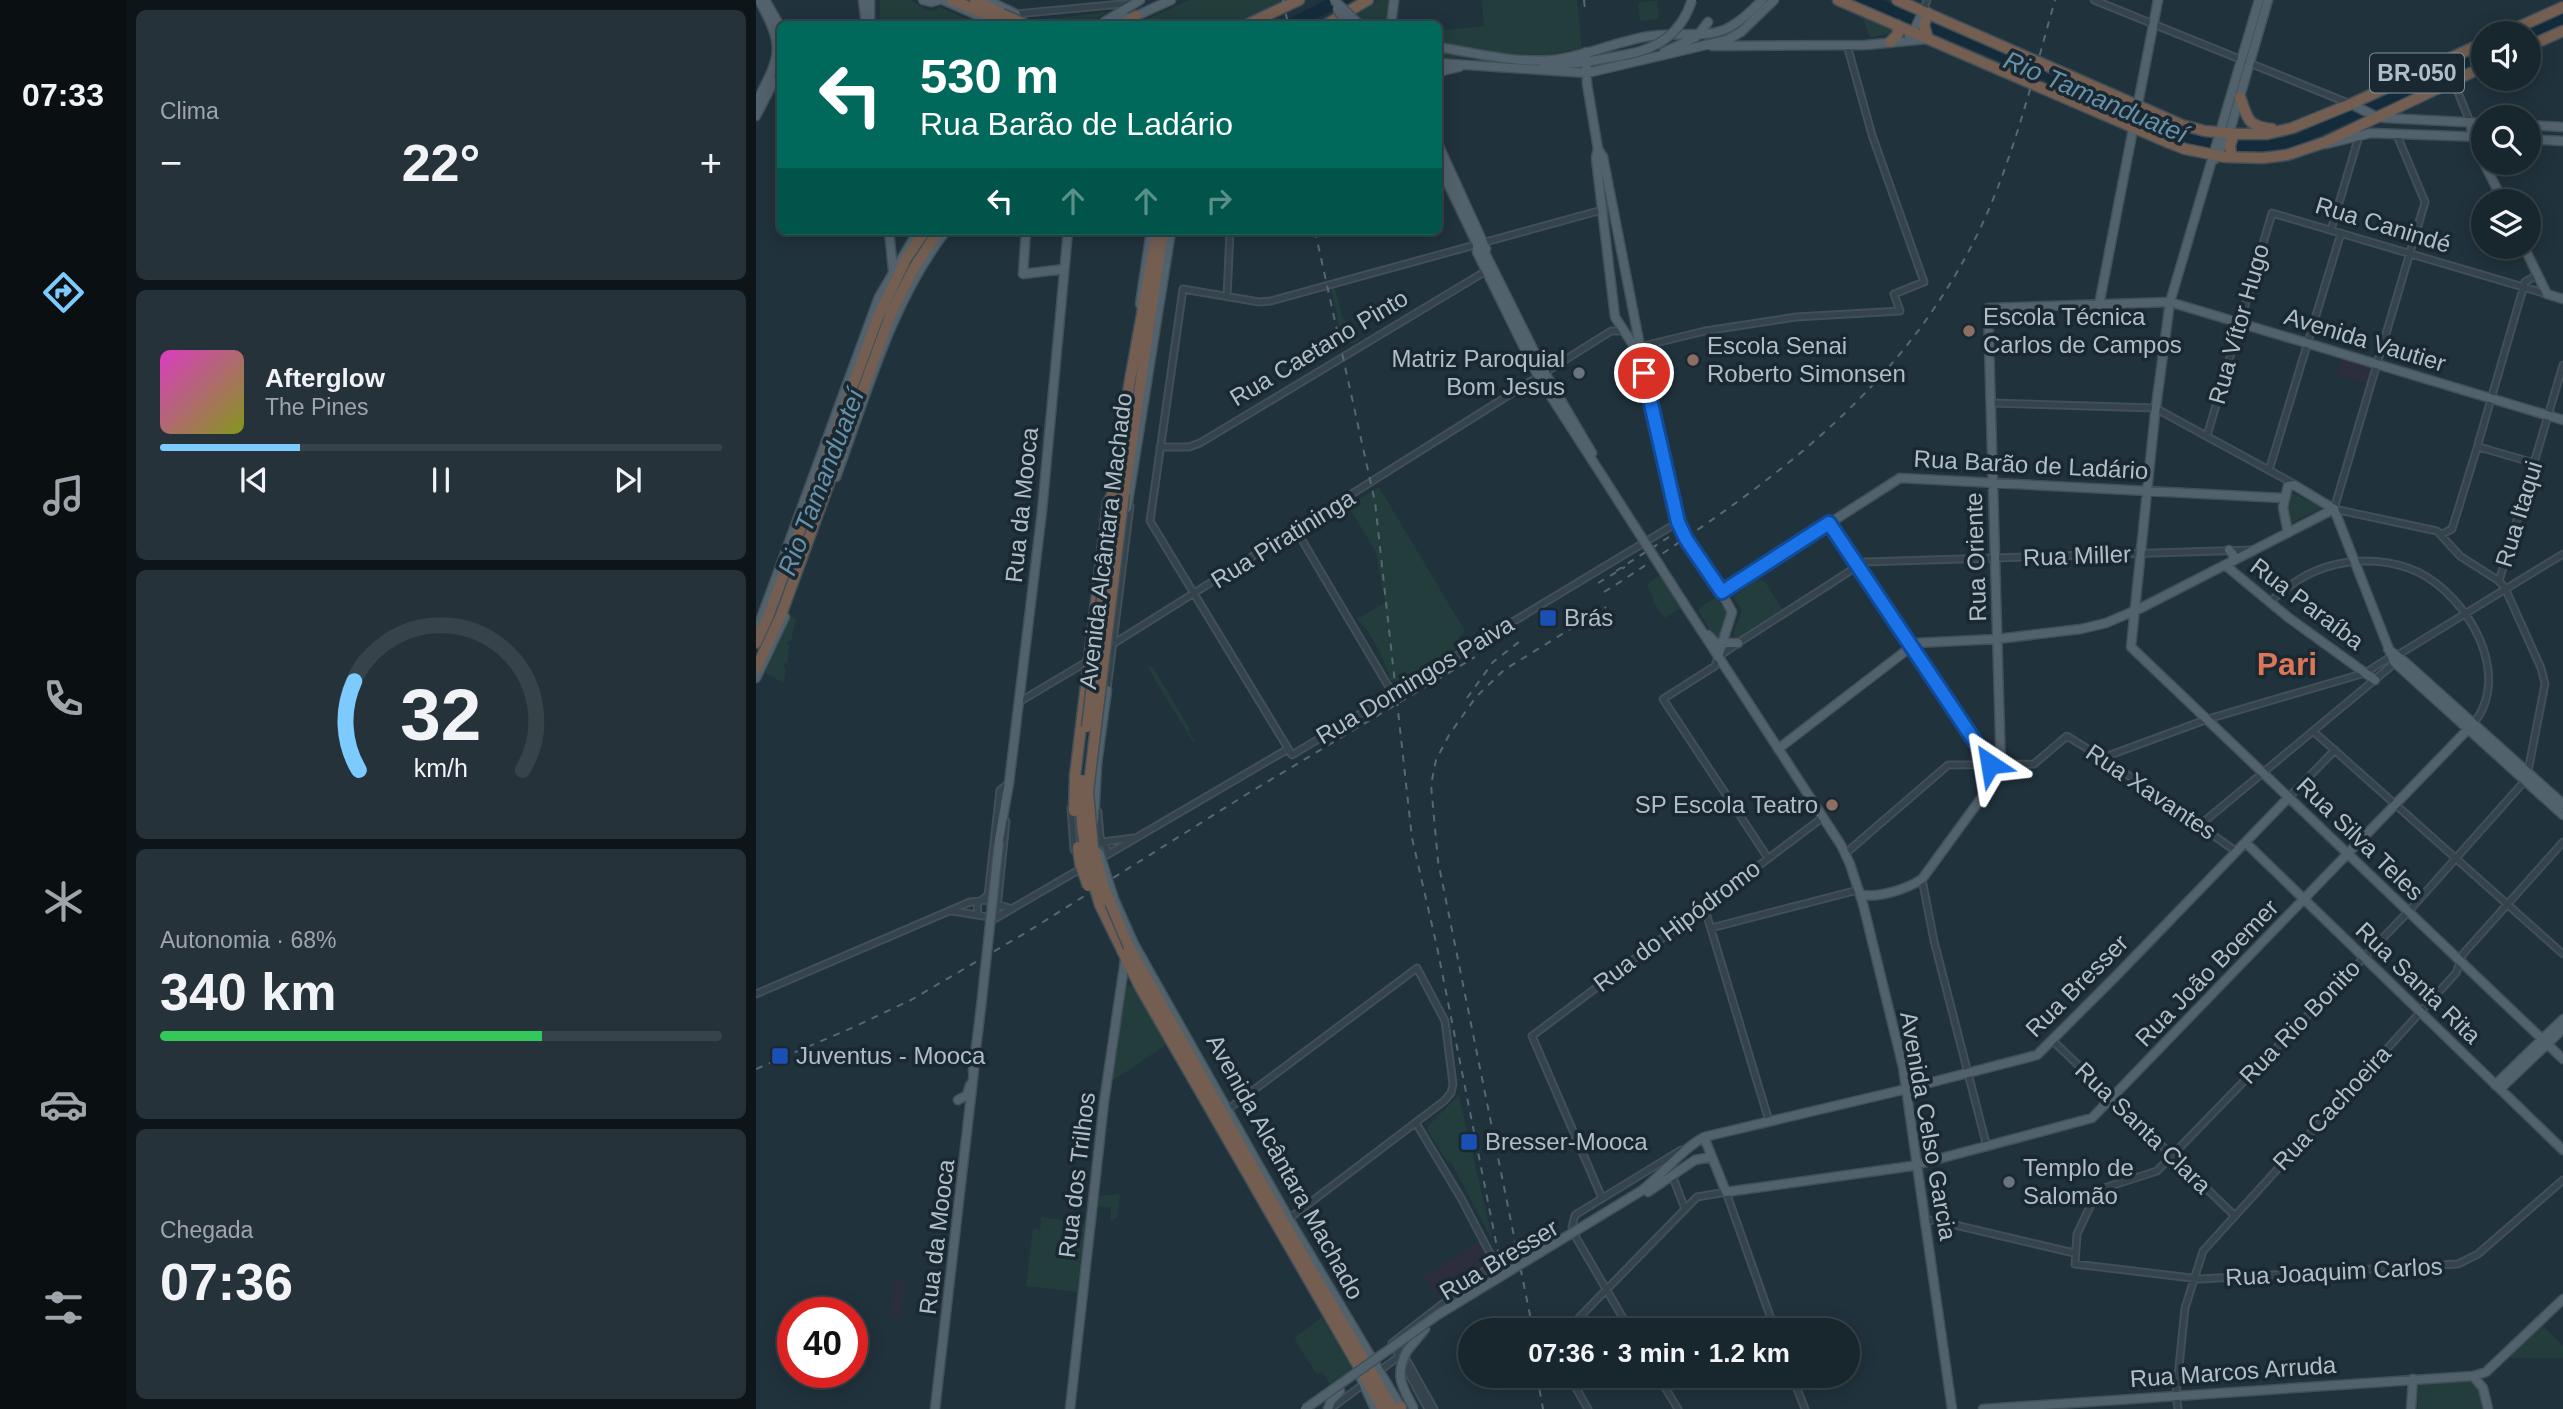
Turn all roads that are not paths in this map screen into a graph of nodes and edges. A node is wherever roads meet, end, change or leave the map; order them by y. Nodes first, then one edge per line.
1 (759, 0) edge
2 (765, 0) edge
3 (863, 0) edge
4 (870, 0) edge
5 (923, 0) edge
6 (941, 0) edge
7 (952, 0) edge
8 (964, 0) edge
9 (975, 0) edge
10 (986, 0) edge
11 (1112, 0) edge
12 (1149, 0) edge
13 (1171, 0) edge
14 (1299, 0) edge
15 (1333, 0) edge
16 (1368, 0) edge
17 (1394, 0) edge
18 (1692, 0) edge
19 (1762, 0) edge
20 (1774, 0) edge
21 (1838, 0) edge
22 (1898, 0) edge
23 (1927, 0) edge
24 (2094, 0) edge
25 (2158, 0) edge
26 (2268, 0) edge
27 (1138, 1) edge
28 (2258, 4) edge
29 (1122, 5) junction
30 (2563, 7) edge
31 (1147, 11) junction
32 (1925, 13) junction
33 (1002, 14) junction
34 (1136, 16) junction
35 (867, 21) edge
36 (868, 21) edge
37 (990, 21) edge
38 (1013, 21) edge
39 (1014, 21) edge
40 (1015, 21) edge
41 (1022, 21) edge
42 (1106, 21) edge
43 (1114, 21) edge
44 (1129, 21) edge
45 (1254, 21) edge
46 (1331, 21) edge
47 (1345, 21) edge
48 (1356, 21) edge
49 (1391, 21) edge
50 (2532, 21) edge
51 (1708, 22) dead end
52 (2153, 24) junction
53 (777, 26) edge
54 (1897, 26) junction
55 (777, 27) edge
56 (1914, 31) junction
57 (2563, 31) edge
58 (1700, 35) junction
59 (1927, 37) junction
60 (2541, 41) edge
61 (1890, 43) junction
62 (1710, 44) junction
63 (1847, 45) junction
64 (1442, 48) edge
65 (2471, 49) edge
66 (1586, 52) junction
67 (1499, 57) junction
68 (1568, 57) junction
69 (1651, 60) junction
70 (777, 61) edge
71 (1586, 62) junction
72 (2246, 62) junction
73 (1442, 63) edge
74 (1471, 64) junction
75 (1544, 66) junction
76 (1516, 68) junction
77 (1442, 71) edge
78 (2471, 72) edge
79 (777, 73) edge
80 (1587, 73) junction
81 (2453, 80) junction
82 (2240, 97) junction
83 (756, 103) edge
84 (2354, 106) junction
85 (2137, 107) junction
86 (2394, 108) junction
87 (756, 116) edge
88 (2374, 116) junction
89 (2398, 120) junction
90 (2470, 122) joint
91 (2541, 126) edge
92 (2134, 127) junction
93 (2563, 127) edge
94 (2279, 131) junction
95 (2396, 134) junction
96 (2227, 135) junction
97 (2359, 136) junction
98 (2471, 136) edge
99 (2541, 140) edge
100 (2563, 141) edge
101 (2323, 144) junction
102 (1598, 149) junction
103 (1442, 153) edge
104 (2220, 155) junction
105 (1442, 172) edge
106 (1602, 210) junction
107 (2272, 213) joint
108 (2331, 230) junction
109 (2341, 233) junction
110 (889, 235) edge
111 (915, 235) edge
112 (922, 235) edge
113 (935, 235) edge
114 (943, 235) edge
115 (1026, 235) edge
116 (1068, 235) edge
117 (1150, 235) edge
118 (1155, 235) edge
119 (1165, 235) edge
120 (1165, 235) edge
121 (1230, 235) edge
122 (1481, 246) junction
123 (2410, 254) junction
124 (2530, 259) edge
125 (1490, 268) junction
126 (893, 270) junction
127 (1064, 270) junction
128 (2537, 275) junction
129 (2524, 288) junction
130 (2547, 294) junction
131 (1227, 297) junction
132 (2563, 299) edge
133 (2170, 302) junction
134 (2099, 304) junction
135 (1988, 308) joint
136 (2239, 323) junction
137 (1623, 331) junction
138 (1136, 340) junction
139 (2308, 344) junction
140 (1638, 350) junction
141 (2377, 365) junction
142 (2563, 365) edge
143 (1542, 375) junction
144 (2491, 398) junction
145 (1991, 403) junction
146 (2155, 408) junction
147 (2548, 415) junction
148 (2563, 421) edge
149 (2207, 436) junction
150 (2478, 446) junction
151 (1160, 447) junction
152 (1662, 451) junction
153 (1118, 461) junction
154 (2534, 463) junction
155 (2269, 470) junction
156 (1127, 474) junction
157 (1993, 482) junction
158 (2289, 484) junction
159 (2147, 490) junction
160 (1123, 491) junction
161 (2283, 498) junction
162 (2334, 509) junction
163 (1829, 523) junction
164 (1296, 530) junction
165 (2288, 533) junction
166 (2442, 534) junction
167 (2229, 550) junction
168 (2253, 550) junction
169 (2140, 554) junction
170 (2563, 554) edge
171 (1995, 559) junction
172 (2354, 561) junction
173 (2229, 563) junction
174 (1858, 565) junction
175 (2498, 581) junction
176 (1720, 589) junction
177 (2506, 590) junction
178 (1194, 594) junction
179 (2270, 603) junction
180 (2134, 611) junction
181 (2465, 613) junction
182 (1114, 631) junction
183 (756, 632) edge
184 (1702, 632) junction
185 (1124, 638) junction
186 (1997, 639) junction
187 (1090, 642) junction
188 (756, 643) edge
189 (1738, 643) junction
190 (1722, 644) junction
191 (1112, 645) junction
192 (1912, 645) junction
193 (2394, 655) junction
194 (1718, 657) junction
195 (1088, 661) junction
196 (756, 669) edge
197 (1110, 670) junction
198 (2365, 673) junction
199 (1086, 675) junction
200 (756, 678) edge
201 (2375, 680) junction
202 (1107, 690) junction
203 (1393, 694) junction
204 (1019, 702) junction
205 (2208, 719) junction
206 (2471, 727) junction
207 (2313, 731) junction
208 (1778, 749) junction
209 (2335, 750) junction
210 (1290, 752) junction
211 (1075, 758) junction
212 (2102, 758) junction
213 (2001, 763) junction
214 (1990, 764) junction
215 (2263, 773) junction
216 (2526, 776) junction
217 (1009, 783) junction
218 (2289, 797) junction
219 (999, 800) junction
220 (2395, 804) junction
221 (2563, 804) edge
222 (2563, 816) edge
223 (1822, 818) junction
224 (1094, 824) junction
225 (2200, 825) junction
226 (1139, 837) junction
227 (999, 841) junction
228 (1103, 842) junction
229 (2563, 842) edge
230 (2246, 843) junction
231 (2237, 852) junction
232 (1846, 853) junction
233 (2348, 854) junction
234 (1107, 855) junction
235 (1768, 858) junction
236 (2455, 858) junction
237 (1077, 869) junction
238 (1922, 879) junction
239 (988, 894) junction
240 (998, 896) junction
241 (1862, 896) junction
242 (984, 900) junction
243 (2304, 900) junction
244 (2507, 904) junction
245 (1100, 905) junction
246 (996, 906) junction
247 (1704, 906) junction
248 (1012, 909) junction
249 (952, 911) junction
250 (2408, 912) junction
251 (980, 916) junction
252 (993, 918) junction
253 (1711, 928) junction
254 (1128, 947) junction
255 (2563, 954) edge
256 (2363, 957) junction
257 (1125, 960) junction
258 (2461, 963) junction
259 (756, 994) edge
260 (1166, 999) junction
261 (2420, 1012) junction
262 (2563, 1019) edge
263 (2563, 1030) edge
264 (2052, 1040) junction
265 (1183, 1041) junction
266 (2545, 1042) junction
267 (2563, 1059) edge
268 (974, 1070) junction
269 (1968, 1073) junction
270 (2497, 1087) junction
271 (1907, 1089) junction
272 (2112, 1098) junction
273 (958, 1100) dead end
274 (1227, 1110) junction
275 (1769, 1121) junction
276 (1416, 1123) junction
277 (1704, 1137) junction
278 (1693, 1143) junction
279 (1987, 1147) junction
280 (2563, 1150) edge
281 (2172, 1155) junction
282 (1711, 1157) junction
283 (1696, 1159) junction
284 (1664, 1161) junction
285 (1918, 1165) junction
286 (1668, 1178) junction
287 (2563, 1180) edge
288 (1726, 1192) junction
289 (1642, 1193) junction
290 (1602, 1198) junction
291 (1685, 1209) junction
292 (2234, 1215) junction
293 (1926, 1221) junction
294 (1284, 1223) junction
295 (2074, 1253) junction
296 (2193, 1279) junction
297 (1606, 1290) junction
298 (2563, 1299) edge
299 (1579, 1318) edge
300 (1623, 1318) edge
301 (1771, 1318) edge
302 (1425, 1329) junction
303 (2181, 1342) junction
304 (1402, 1355) junction
305 (2179, 1358) junction
306 (2486, 1373) junction
307 (2473, 1376) junction
308 (1371, 1378) junction
309 (2413, 1379) junction
310 (1576, 1388) edge
311 (1665, 1388) edge
312 (1797, 1388) edge
313 (2483, 1388) junction
314 (1339, 1391) junction
315 (1349, 1395) junction
316 (2176, 1396) junction
317 (1369, 1398) junction
318 (1429, 1406) edge
319 (1399, 1408) edge
320 (935, 1409) edge
321 (1072, 1409) edge
322 (1305, 1409) edge
323 (1314, 1409) edge
324 (1329, 1409) edge
325 (1374, 1409) edge
326 (1383, 1409) edge
327 (1414, 1409) edge
328 (1588, 1409) edge
329 (1678, 1409) edge
330 (1805, 1409) edge
331 (1952, 1409) edge
332 (1983, 1409) edge
333 (2178, 1409) edge
334 (2411, 1409) edge
335 (2487, 1409) edge

1 - 55 main road
2 - 53 main road
3 - 35 main road
4 - 36 main road
5 - 6 main road
6 - 37 main road
7 - 38 highway
8 - 33 street
9 - 33 highway
10 - 40 main road
11 - 29 street
12 - 31 main road
13 - 31 main road
14 - 45 highway
15 - 47 main road, bridge
15 - 48 main road, bridge
16 - 46 highway
17 - 49 main road
18 - 71 main road, bridge
19 - 58 main road
20 - 62 main road
21 - 54 highway, BR-050
22 - 32 highway, BR-050
23 - 32 street
24 - 52 street
25 - 52 main road
26 - 28 main road
26 - 72 main road
27 - 29 street
27 - 42 main road
28 - 72 main road
29 - 41 street
30 - 50 highway
31 - 34 main road
32 - 56 main road
32 - 59 highway
32 - 85 highway, BR-050
33 - 39 highway, bridge
34 - 43 main road
34 - 44 highway
51 - 58 main road
52 - 72 street
52 - 85 main road
54 - 56 highway, BR-050
54 - 61 highway
56 - 59 highway, BR-050
56 - 61 main road
57 - 60 highway
58 - 66 main road
58 - 69 main road
59 - 61 main road
59 - 92 highway, BR-050
61 - 63 main road
62 - 63 main road
62 - 69 main road
63 - 140 street
64 - 67 main road
65 - 84 highway, BR-050
66 - 68 main road
66 - 71 main road
67 - 68 main road
67 - 76 main road
68 - 75 main road
69 - 80 main road
70 - 83 main road
71 - 75 main road
71 - 80 main road
72 - 82 main road
72 - 84 street
72 - 96 main road
73 - 74 main road
74 - 76 main road
74 - 77 main road
75 - 76 main road
76 - 80 main road
78 - 81 highway, BR-050
79 - 87 main road
80 - 102 main road
81 - 86 highway, BR-050
81 - 90 street
82 - 94 highway
82 - 96 main road
84 - 88 main road
84 - 94 highway, BR-050
85 - 92 main road
85 - 96 highway, BR-050
86 - 88 highway, BR-050
86 - 89 highway
88 - 89 main road
88 - 101 highway, BR-050
89 - 90 main road
91 - 93 main road
92 - 104 highway, BR-050
92 - 134 main road
94 - 96 highway, BR-050
95 - 97 main road
95 - 98 main road
95 - 123 street
96 - 104 highway
96 - 104 main road
97 - 101 main road
97 - 108 street
99 - 100 main road
101 - 104 highway, BR-050
102 - 106 main road
102 - 140 main road
103 - 122 main road
104 - 133 main road
105 - 122 main road
106 - 122 street
106 - 137 main road
107 - 108 street, Rua Canindé
107 - 136 street, Rua Vítor Hugo
108 - 109 street, Rua Canindé
109 - 123 street, Rua Canindé
109 - 139 street
110 - 126 main road
111 - 126 main road
112 - 188 highway
113 - 196 highway
114 - 200 main road
115 - 127 main road
116 - 127 main road, Rua da Mooca
117 - 138 main road, Avenida Alcântara Machado
118 - 138 highway, Avenida Alcântara Machado
119 - 156 highway, Avenida Alcântara Machado
120 - 160 main road, Avenida Alcântara Machado
121 - 131 street
122 - 125 main road, Avenida Celso Garcia
122 - 131 street
123 - 129 street, Rua Canindé
123 - 141 street
124 - 128 main road
125 - 143 main road, Avenida Celso Garcia
125 - 151 street, Rua Caetano Pinto
126 - 183 main road
127 - 204 main road, Rua da Mooca
128 - 129 street
128 - 130 main road
129 - 130 street, Rua Canindé
129 - 144 street
130 - 132 main road, Rua Canindé
131 - 151 street
133 - 134 main road, Avenida Vautier
133 - 136 main road, Avenida Vautier
133 - 146 main road
134 - 135 main road, Avenida Vautier
135 - 145 main road, Rua Oriente
136 - 139 main road, Avenida Vautier
136 - 149 street, Rua Vítor Hugo
137 - 140 main road
137 - 143 street, Rua Piratininga
138 - 153 highway, Avenida Alcântara Machado
139 - 141 main road, Avenida Vautier
139 - 155 street
140 - 152 main road
141 - 144 main road, Avenida Vautier
141 - 162 street
142 - 147 street, Rua Itaqui
143 - 164 street, Rua Piratininga
143 - 184 main road, Avenida Celso Garcia, bridge
144 - 147 main road, Avenida Vautier
144 - 150 street
145 - 146 street
145 - 157 main road, Rua Oriente
146 - 149 street
146 - 159 main road
147 - 148 main road, Avenida Vautier
147 - 154 street, Rua Itaqui
149 - 155 street
150 - 154 street
150 - 166 street
151 - 178 street
152 - 176 main road, bridge
152 - 203 street, Rua Domingos Paiva
153 - 156 highway
153 - 160 highway, Avenida Alcântara Machado
154 - 175 street, Rua Itaqui
155 - 158 street
156 - 160 highway, Avenida Alcântara Machado
157 - 159 main road, Rua Barão de Ladário
157 - 163 main road, Rua Barão de Ladário
157 - 171 main road, Rua Oriente
158 - 161 main road
158 - 162 main road
159 - 161 main road, Rua Barão de Ladário
159 - 169 main road
160 - 182 street, Avenida Alcântara Machado
160 - 187 highway
160 - 224 main road, bridge
160 - 245 highway, Avenida Alcântara Machado, bridge
160 - 254 highway, bridge
161 - 165 main road
162 - 165 main road
162 - 166 street
162 - 172 main road
163 - 174 street
163 - 176 main road, Rua Barão de Ladário
164 - 178 street, Rua Piratininga
164 - 203 street
165 - 168 main road
166 - 175 street
167 - 168 street, Rua Miller
167 - 169 street, Rua Miller
167 - 173 main road
168 - 173 main road
169 - 171 street, Rua Miller
169 - 180 main road
170 - 177 street
171 - 174 street, Rua Miller
171 - 186 main road, Rua Oriente
172 - 179 street
172 - 181 street
172 - 193 main road
173 - 179 main road, Rua Paraíba
173 - 180 main road
174 - 189 street, Rua Miller
174 - 192 street
175 - 177 street
176 - 190 main road
177 - 181 street
177 - 216 street
178 - 185 street, Rua Piratininga
178 - 210 street
179 - 198 main road, Rua Paraíba
180 - 186 main road
180 - 205 main road, Rua Silva Teles
181 - 193 street
181 - 206 street
182 - 185 street
182 - 187 street
182 - 191 street, Avenida Alcântara Machado
184 - 190 main road
184 - 194 main road, Avenida Celso Garcia
185 - 191 street, Rua Piratininga
186 - 192 main road
186 - 213 main road, Rua Oriente
187 - 195 highway
189 - 190 main road
189 - 194 street, Rua Miller
190 - 194 main road
191 - 195 street, Rua Piratininga
191 - 197 street, Avenida Alcântara Machado
192 - 208 main road
192 - 214 street
193 - 198 street
193 - 201 street
193 - 206 main road
194 - 208 main road, Avenida Celso Garcia
194 - 235 street, Rua Miller
195 - 199 highway
195 - 204 street, Rua Piratininga
197 - 199 street
197 - 202 street, Avenida Alcântara Machado
198 - 201 main road, Rua Paraíba
198 - 205 street
199 - 211 highway
201 - 207 street
202 - 224 main road
202 - 228 street, Avenida Alcântara Machado
203 - 210 street, Rua Domingos Paiva
204 - 217 main road, Rua da Mooca
205 - 212 street
205 - 215 main road, Rua Silva Teles
206 - 216 main road
206 - 220 main road, Rua João Boemer
207 - 209 street
207 - 215 street
208 - 223 main road, Avenida Celso Garcia
209 - 218 street, Rua Bresser
209 - 220 street
210 - 226 street, Rua Domingos Paiva
211 - 237 street
211 - 245 highway, bridge
212 - 213 street, Rua Xavantes
212 - 225 street, Rua Xavantes
213 - 214 street, Rua Xavantes
213 - 238 main road
214 - 232 street, Rua Xavantes
215 - 218 main road, Rua Silva Teles
215 - 225 street
216 - 221 main road
216 - 222 main road
216 - 236 street, Rua Rio Bonito
217 - 219 street
217 - 227 main road, Rua da Mooca
217 - 240 street, Rua da Mooca
218 - 230 main road, Rua Bresser
218 - 233 main road, Rua Silva Teles
219 - 227 main road
219 - 239 street
220 - 233 main road, Rua João Boemer
220 - 236 street
223 - 232 main road, Avenida Celso Garcia
223 - 235 street, Rua do Hipódromo
224 - 254 main road, bridge
225 - 231 street, Rua Xavantes
226 - 228 street
226 - 234 street, Rua Domingos Paiva
227 - 268 main road, Rua da Mooca, bridge
228 - 234 street, Avenida Alcântara Machado
228 - 237 street
229 - 244 street, Rua Cachoeira
230 - 231 main road, Rua Bresser
230 - 243 main road, Rua Santa Rita
231 - 264 main road, Rua Bresser
232 - 241 main road, Avenida Celso Garcia
233 - 243 main road, Rua João Boemer
233 - 250 main road, Rua Silva Teles
234 - 237 street, Rua Domingos Paiva
235 - 247 street, Rua do Hipódromo
236 - 244 street
236 - 250 street, Rua Rio Bonito
237 - 248 street
238 - 241 main road
238 - 269 street
239 - 240 street
239 - 242 street
240 - 246 street, Rua da Mooca
241 - 253 street
241 - 271 main road, Avenida Celso Garcia
242 - 246 street
242 - 249 street
242 - 251 street
243 - 256 main road, Rua Santa Rita
243 - 272 main road, Rua João Boemer
244 - 255 street
244 - 258 street, Rua Cachoeira
245 - 254 highway
246 - 248 street
246 - 252 street
247 - 253 street
247 - 290 street, Rua do Hipódromo
248 - 252 street
249 - 251 street
249 - 259 street
250 - 256 street, Rua Rio Bonito
250 - 258 main road, Rua Silva Teles
251 - 252 street
253 - 275 street
254 - 257 highway, Avenida Alcântara Machado
254 - 260 main road, Avenida Alcântara Machado
254 - 265 highway, Avenida Alcântara Machado
256 - 261 main road, Rua Santa Rita
256 - 281 street, Rua Rio Bonito
257 - 294 highway, Avenida Alcântara Machado
257 - 321 main road, Rua dos Trilhos
258 - 261 street, Rua Cachoeira
258 - 266 main road, Rua Silva Teles
260 - 265 highway
260 - 274 main road, Avenida Alcântara Machado
261 - 270 main road, Rua Santa Rita
261 - 292 street, Rua Cachoeira
262 - 266 main road
263 - 266 main road
264 - 269 main road, Rua Bresser
264 - 272 street, Rua Santa Clara
265 - 294 highway, Avenida Alcântara Machado
266 - 267 main road, Rua Silva Teles
266 - 270 main road
268 - 273 main road
268 - 320 main road, Rua da Mooca
269 - 271 main road, Rua Bresser
269 - 279 street
270 - 280 main road, Rua Santa Rita
271 - 275 main road, Rua Bresser
271 - 285 main road, Avenida Celso Garcia
272 - 279 main road, Rua João Boemer
272 - 281 street, Rua Santa Clara
274 - 276 street
274 - 294 main road, Avenida Alcântara Machado
275 - 277 main road, Rua Bresser
276 - 294 street
276 - 304 street, Rua Bresser
277 - 278 main road, Rua Bresser
277 - 282 main road
278 - 283 main road
278 - 284 street, Rua Bresser
278 - 286 main road, Rua Bresser
279 - 285 main road, Rua João Boemer
281 - 292 street, Rua Santa Clara
281 - 295 street, Rua Rio Bonito
282 - 283 main road, Rua Bresser
282 - 288 main road
283 - 286 main road, Rua Bresser
284 - 286 main road
284 - 290 street, Rua Bresser
285 - 288 main road, Rua João Boemer
285 - 293 main road, Avenida Celso Garcia
286 - 289 main road, Rua Bresser
286 - 291 street
287 - 296 street, Rua Joaquim Carlos
288 - 291 street
288 - 301 street
289 - 302 main road, Rua Bresser, bridge
289 - 322 main road, Rua Bresser, bridge
290 - 297 street, Rua Bresser
291 - 297 street
292 - 296 street, Rua Cachoeira
293 - 295 street
293 - 331 main road, Avenida Celso Garcia
294 - 308 highway, Avenida Alcântara Machado
294 - 308 highway, Avenida Alcântara Machado
295 - 296 street, Rua Joaquim Carlos
296 - 303 street, Rua Cachoeira
297 - 299 street
297 - 300 street
298 - 306 main road
302 - 314 main road, Rua Bresser, bridge
302 - 327 main road, bridge
303 - 305 street, Rua Cachoeira
303 - 305 street
304 - 308 street
304 - 318 street
305 - 316 street, Rua Cachoeira
306 - 307 main road, Rua Marcos Arruda
306 - 313 main road
307 - 309 main road, Rua Marcos Arruda
307 - 313 main road
308 - 315 street
308 - 317 main road, Avenida Alcântara Machado
308 - 319 highway, Avenida Alcântara Machado
308 - 326 highway, Avenida Alcântara Machado
309 - 316 main road, Rua Marcos Arruda
309 - 334 main road
310 - 328 street
311 - 329 street
312 - 330 street
313 - 335 main road
314 - 323 main road, Rua Bresser, bridge
314 - 324 main road
315 - 317 street
315 - 324 street
316 - 332 main road, Rua Marcos Arruda
316 - 333 street, Rua Cachoeira
317 - 325 main road, Avenida Alcântara Machado

